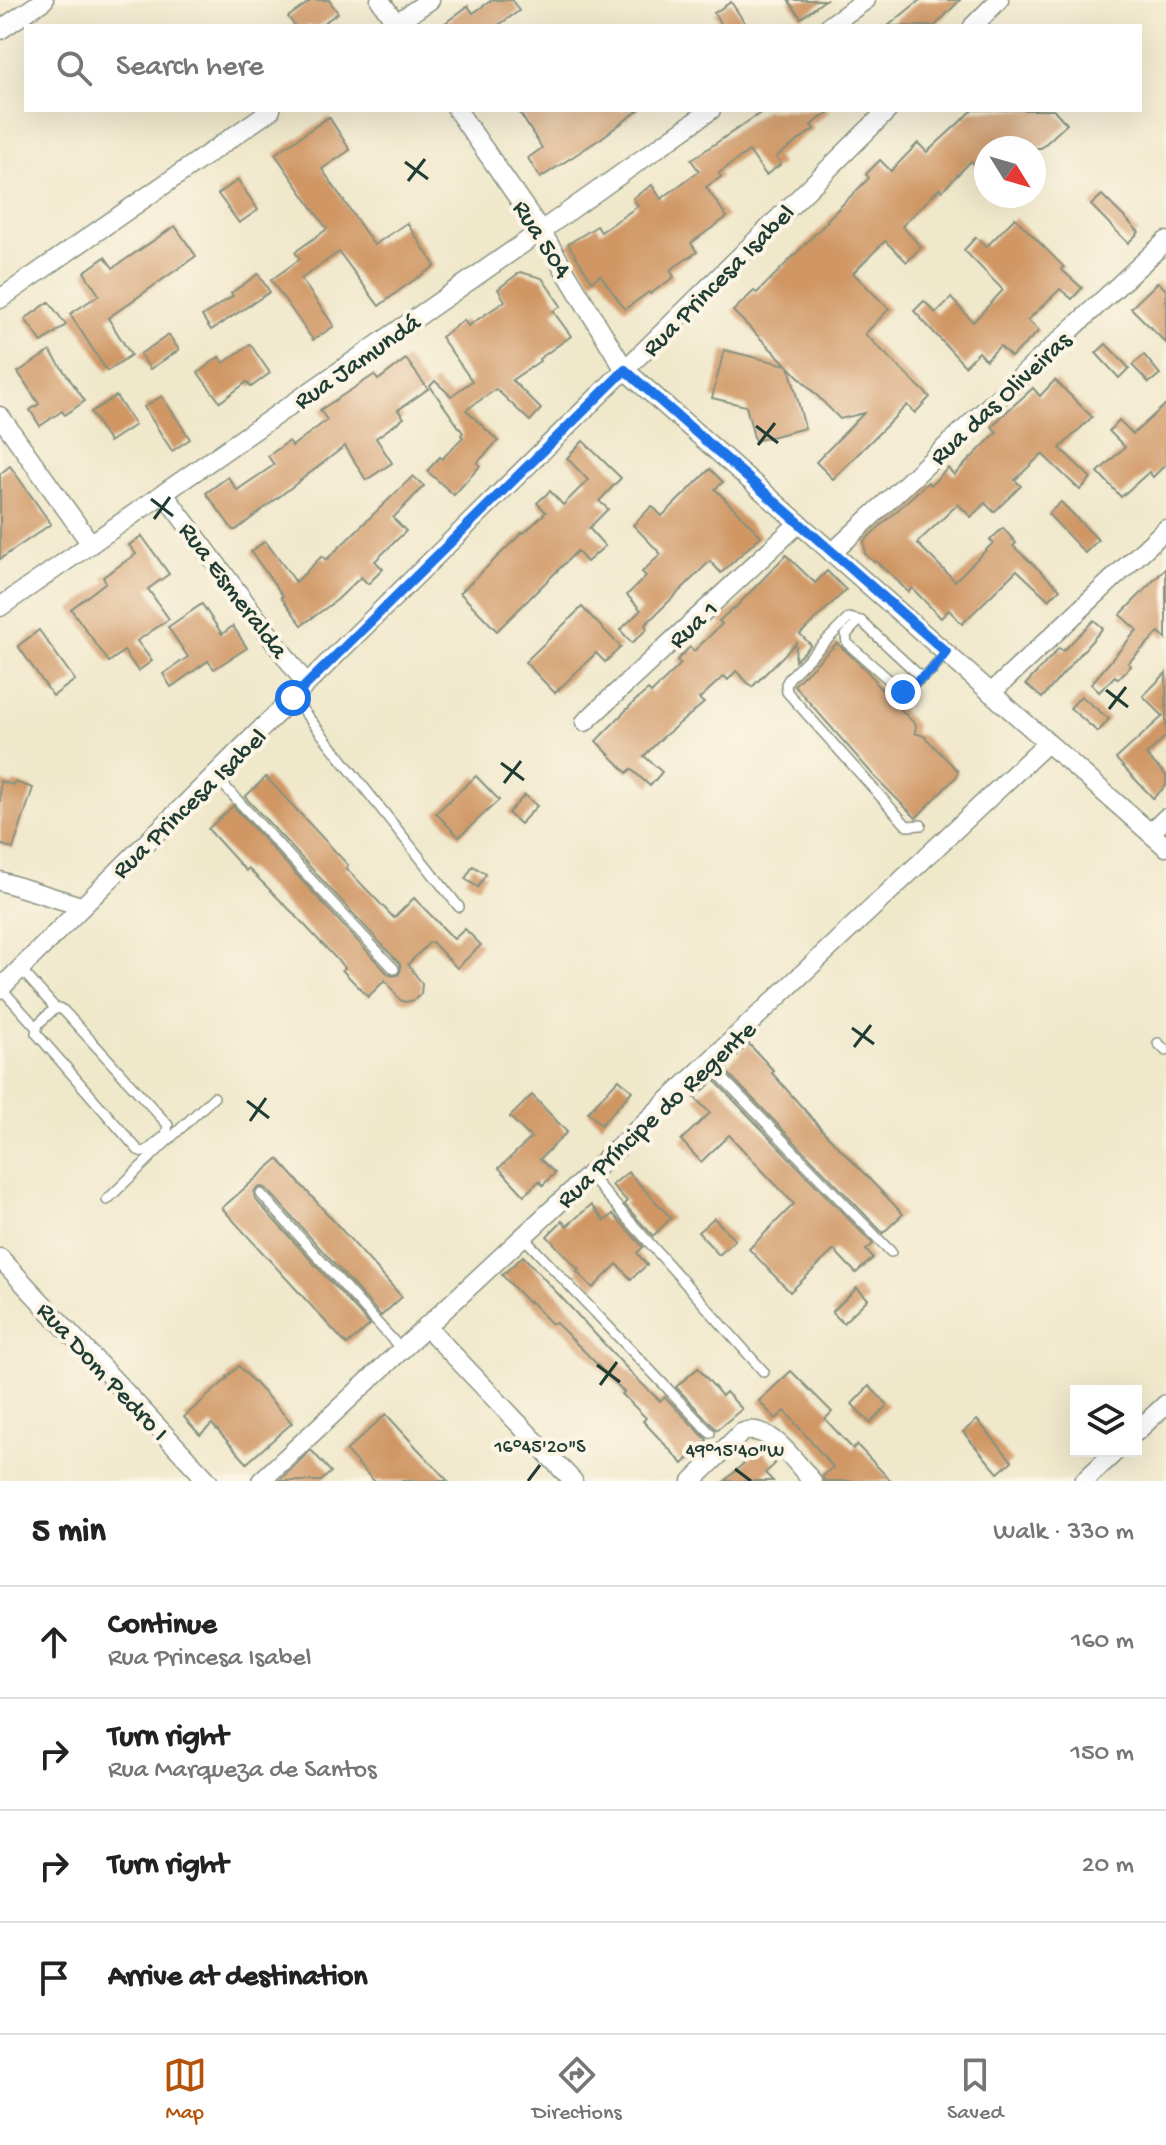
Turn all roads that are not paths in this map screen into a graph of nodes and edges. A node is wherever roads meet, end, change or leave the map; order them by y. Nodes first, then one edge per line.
1 (44, 0) edge
2 (380, 0) edge
3 (430, 0) edge
4 (866, 0) edge
5 (999, 0) edge
6 (394, 24) edge
7 (396, 24) edge
8 (832, 24) edge
9 (975, 24) edge
10 (0, 30) edge
11 (268, 112) edge
12 (458, 112) edge
13 (708, 112) edge
14 (886, 112) edge
15 (541, 231) junction
16 (1166, 241) edge
17 (0, 299) edge
18 (625, 370) junction
19 (0, 416) edge
20 (164, 494) junction
21 (799, 523) junction
22 (1166, 529) edge
23 (91, 544) junction
24 (832, 553) junction
25 (0, 607) edge
26 (861, 621) junction
27 (830, 637) junction
28 (847, 643) junction
29 (946, 652) junction
30 (921, 677) junction
31 (300, 691) junction
32 (991, 693) junction
33 (585, 722) dead end
34 (1047, 743) junction
35 (215, 776) junction
36 (1166, 818) edge
37 (921, 825) dead end
38 (1150, 833) junction
39 (1166, 847) edge
40 (0, 881) edge
41 (81, 906) junction
42 (459, 907) dead end
43 (20, 968) junction
44 (394, 969) dead end
45 (1, 988) edge
46 (56, 1009) junction
47 (36, 1027) junction
48 (1158, 1043) dead end
49 (1166, 1051) edge
50 (708, 1063) junction
51 (214, 1097) dead end
52 (159, 1144) junction
53 (589, 1175) junction
54 (261, 1194) dead end
55 (107, 1200) dead end
56 (523, 1237) junction
57 (891, 1252) dead end
58 (0, 1258) edge
59 (426, 1326) junction
60 (401, 1349) junction
61 (764, 1372) dead end
62 (1166, 1404) edge
63 (1142, 1426) edge
64 (710, 1433) dead end
65 (1111, 1457) edge
66 (1091, 1479) edge
67 (208, 1481) edge
68 (261, 1481) edge
69 (573, 1481) edge
70 (692, 1481) edge
71 (812, 1481) edge

1 - 10 street
2 - 6 street
3 - 7 street
4 - 8 street
5 - 9 street
11 - 17 street
12 - 15 street, Rua 504
13 - 15 street, Rua Jamundá
14 - 18 street, Rua Princesa Isabel
15 - 18 street, Rua 504
15 - 20 street, Rua Jamundá
16 - 24 street, Rua das Oliveiras
18 - 21 street, Rua 504
18 - 31 street, Rua Princesa Isabel
19 - 23 street
20 - 23 street, Rua Jamundá
20 - 31 street, Rua Esmeralda
21 - 24 street, Rua 504
21 - 33 street, Rua 1
22 - 32 street
23 - 25 street, Rua Jamundá
24 - 29 street, Rua 504
26 - 27 lane
26 - 28 lane
26 - 30 lane
27 - 28 lane
27 - 37 lane
28 - 30 lane
29 - 30 lane
29 - 32 street, Rua 504
31 - 35 street, Rua Princesa Isabel
31 - 42 lane
32 - 34 street, Rua 504
34 - 38 street, Rua 504
34 - 50 street, Rua Príncipe do Regente
35 - 41 street, Rua Princesa Isabel
35 - 44 lane
36 - 38 street
38 - 39 street, Rua 504
40 - 41 street
41 - 43 street, Rua Princesa Isabel
43 - 45 street, Rua Princesa Isabel
43 - 46 lane
45 - 47 lane
46 - 47 lane
46 - 52 lane
47 - 52 lane
48 - 49 lane
50 - 53 street, Rua Príncipe do Regente
50 - 57 lane
51 - 52 lane
52 - 55 lane
53 - 56 street, Rua Príncipe do Regente
53 - 61 lane
54 - 60 lane
56 - 59 street, Rua Príncipe do Regente
56 - 64 lane
58 - 67 street, Rua Dom Pedro I
59 - 60 street, Rua Príncipe do Regente
59 - 69 street
60 - 68 street, Rua Príncipe do Regente
62 - 63 street
65 - 66 street
70 - 71 street

